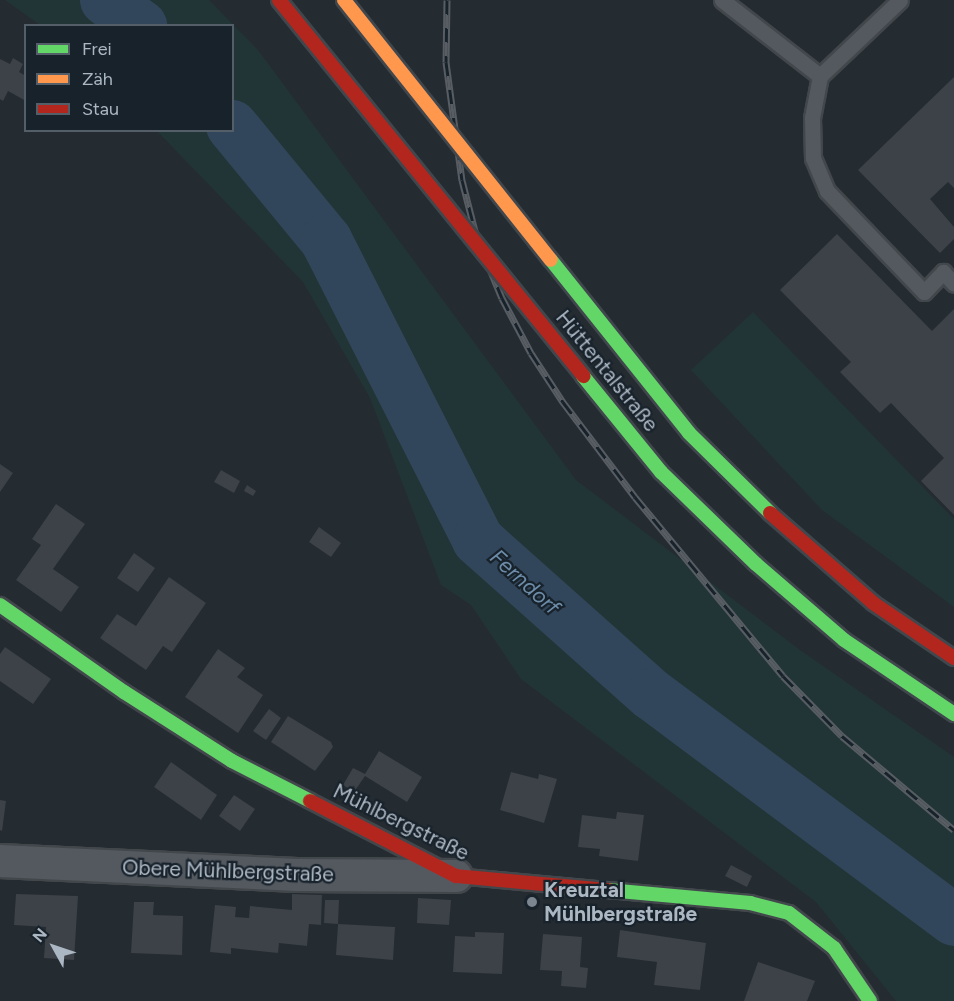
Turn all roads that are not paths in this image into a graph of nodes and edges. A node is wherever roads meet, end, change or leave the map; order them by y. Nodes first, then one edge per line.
1 (279, 0) edge
2 (344, 0) edge
3 (722, 0) edge
4 (900, 0) edge
5 (820, 75) junction
6 (954, 284) edge
7 (0, 605) edge
8 (954, 658) edge
9 (954, 714) edge
10 (0, 861) edge
11 (456, 876) junction
12 (870, 1001) edge

1 - 9 main road, Hüttentalstraße, bridge
2 - 8 main road, Hüttentalstraße, bridge
3 - 5 lane
4 - 5 lane
5 - 6 lane
7 - 11 main road, Mühlbergstraße
10 - 11 street, Obere Mühlbergstraße
11 - 12 main road, Mühlbergstraße

